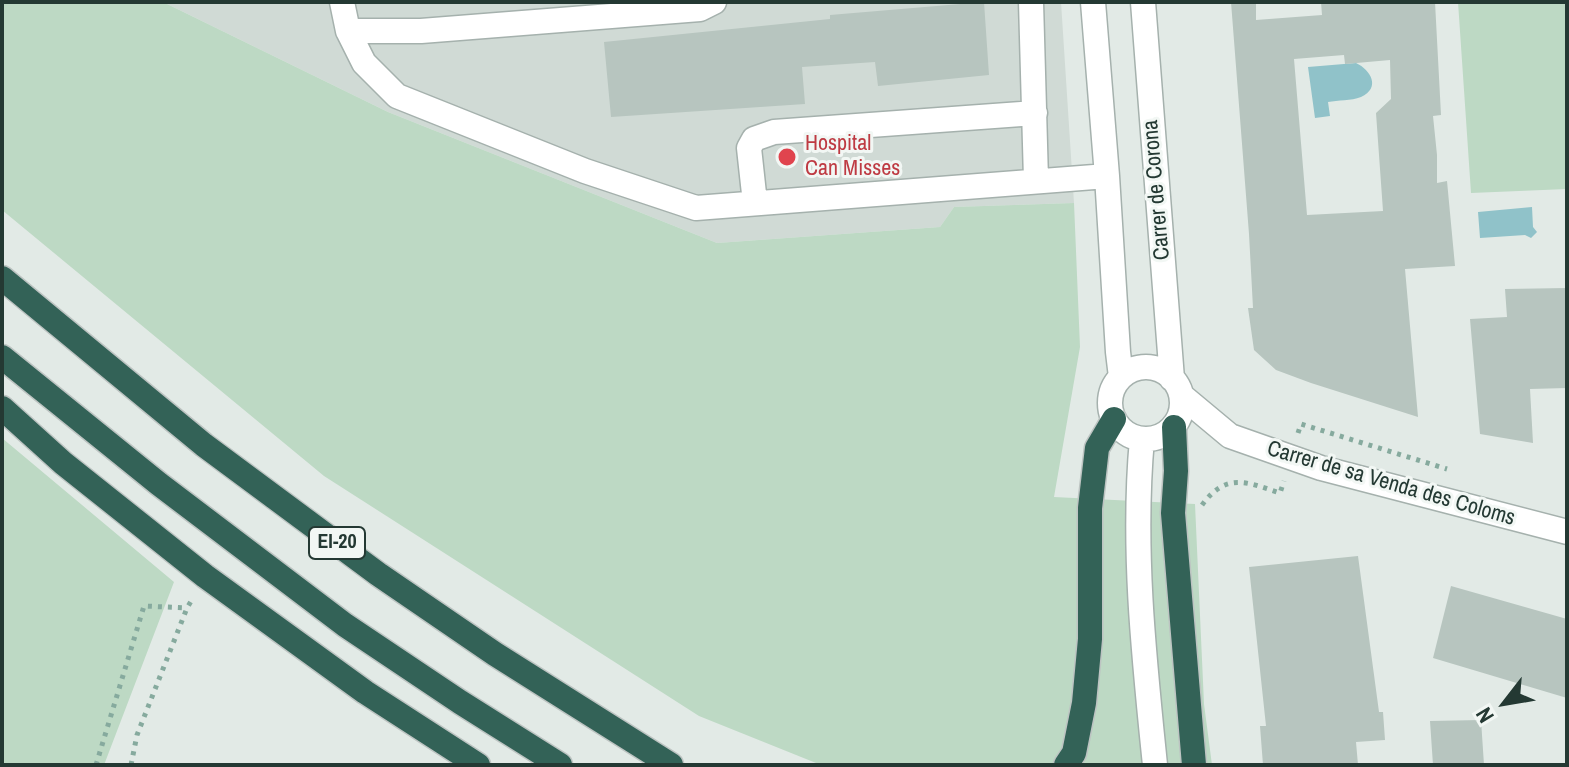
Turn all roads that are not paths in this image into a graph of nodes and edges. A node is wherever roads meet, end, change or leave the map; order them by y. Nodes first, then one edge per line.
1 (342, 2) edge
2 (714, 2) edge
3 (1031, 2) edge
4 (1093, 2) edge
5 (1143, 2) edge
6 (348, 31) junction
7 (1035, 113) junction
8 (1107, 176) junction
9 (1036, 180) junction
10 (755, 203) junction
11 (2, 278) edge
12 (2, 357) edge
13 (1121, 377) junction
14 (1177, 388) junction
15 (2, 408) edge
16 (1114, 419) junction
17 (1174, 427) junction
18 (1142, 439) junction
19 (1567, 532) edge
20 (478, 765) edge
21 (560, 765) edge
22 (671, 765) edge
23 (1066, 765) edge
24 (1155, 765) edge
25 (1194, 765) edge

1 - 6 street
2 - 6 street
3 - 7 street
4 - 8 street
5 - 14 street, Carrer de Corona
6 - 10 street
7 - 9 street
7 - 10 street
8 - 9 street
8 - 13 street
9 - 10 street
11 - 22 highway, EI-20
12 - 21 highway, EI-20
13 - 14 street
13 - 16 street
14 - 17 street
14 - 19 street, Carrer de sa Venda des Coloms
15 - 20 highway
16 - 18 street
16 - 23 highway
17 - 18 street
17 - 25 highway
18 - 24 street

